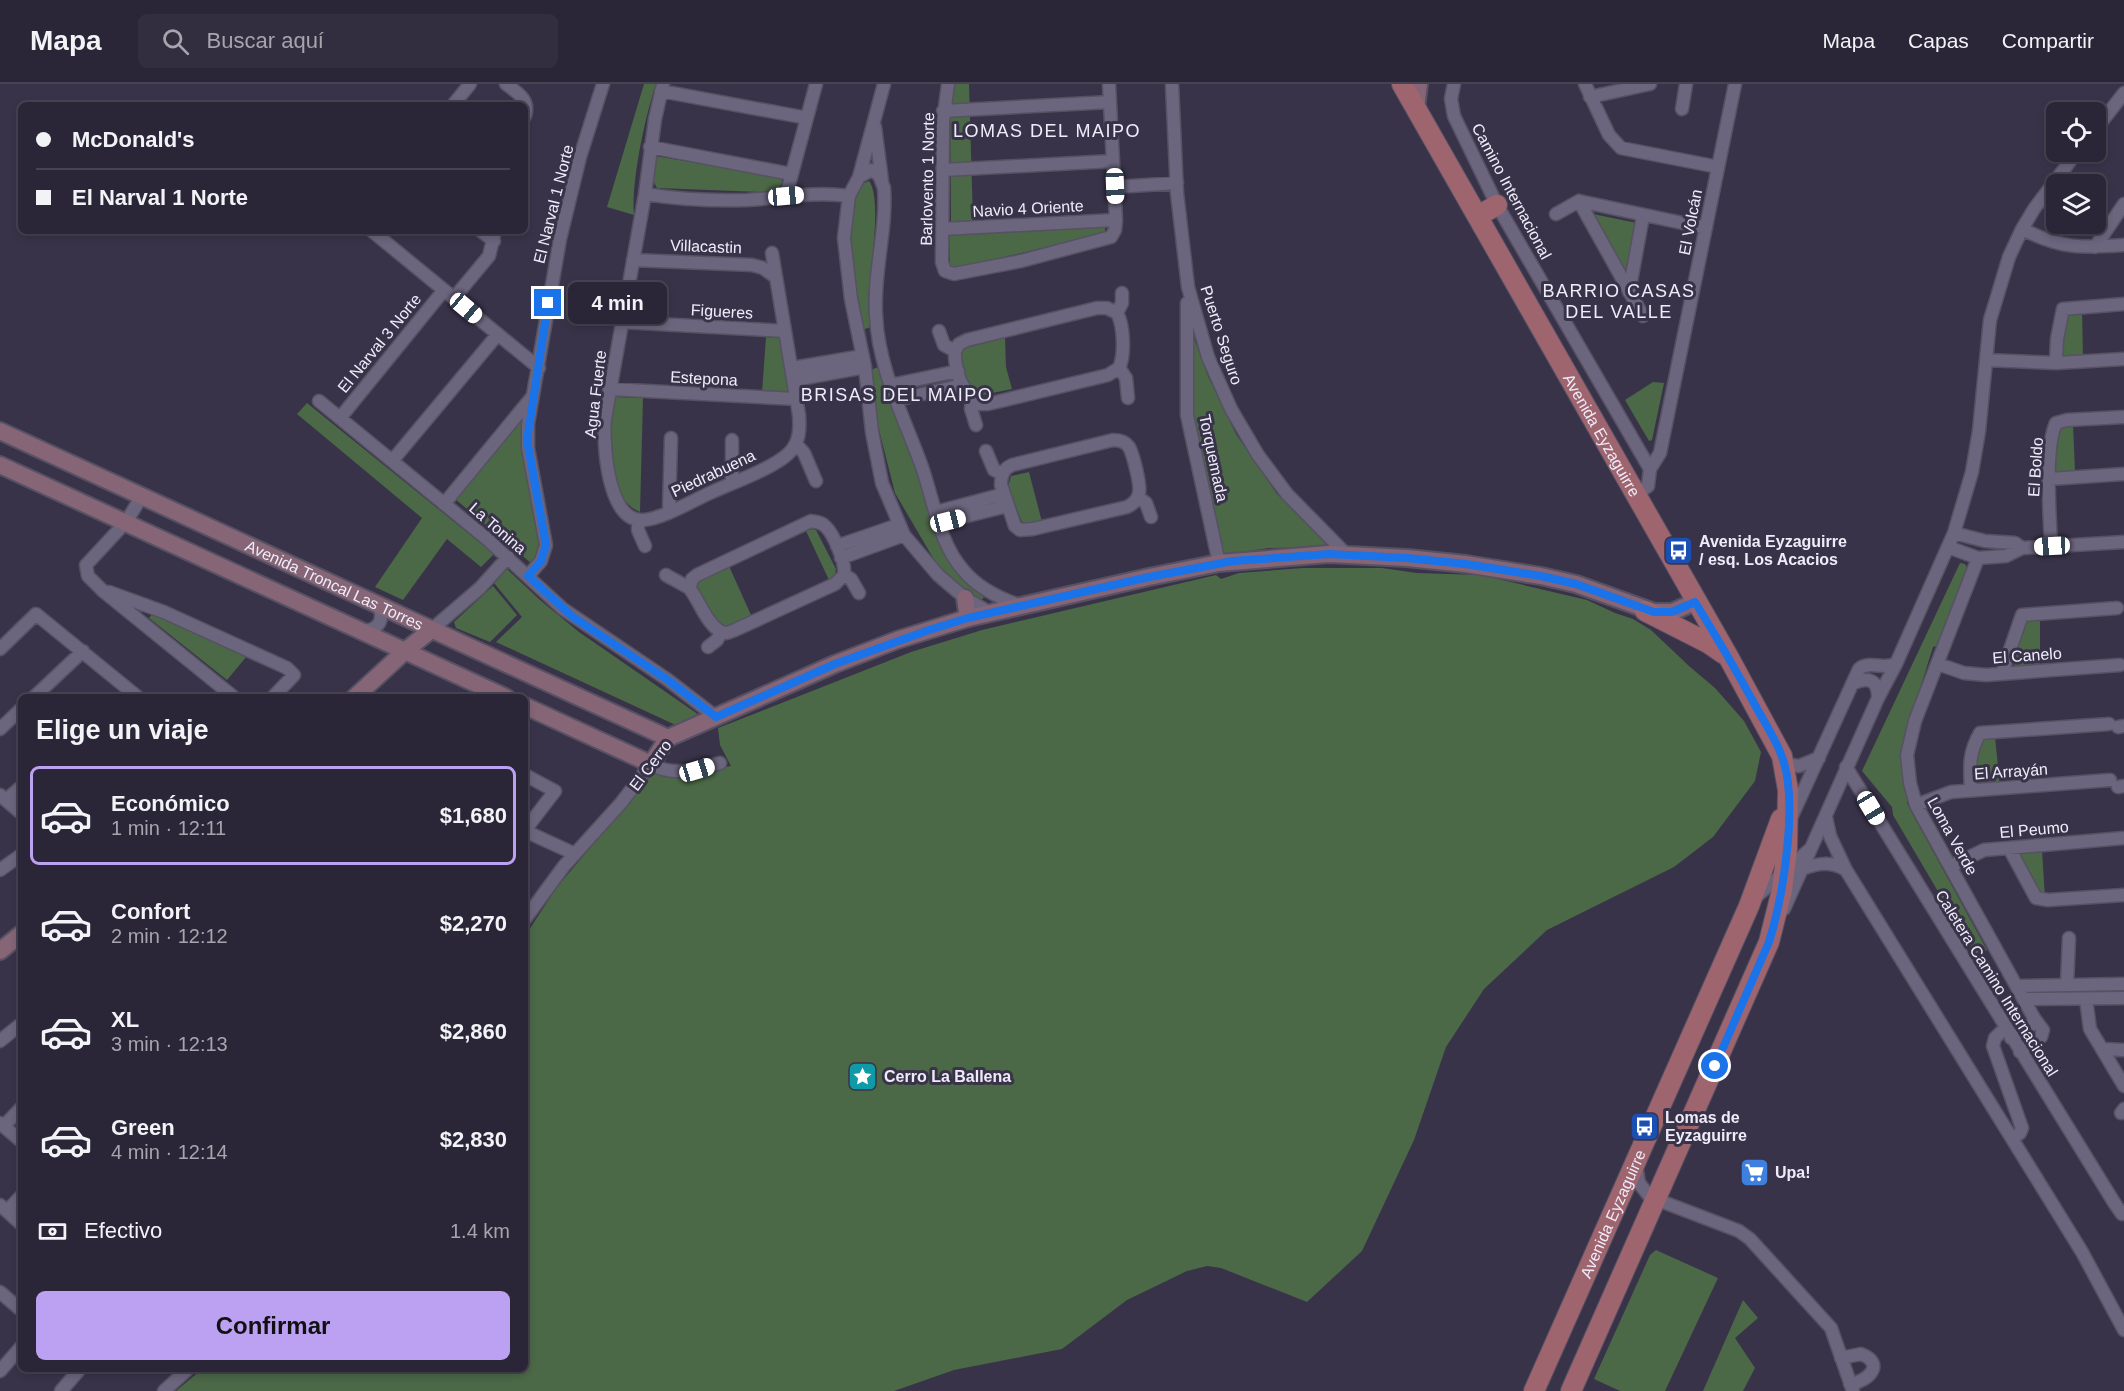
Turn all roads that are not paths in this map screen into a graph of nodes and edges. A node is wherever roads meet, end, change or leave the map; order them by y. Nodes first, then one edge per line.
1 (470, 84) edge
2 (506, 84) edge
3 (603, 84) edge
4 (816, 84) edge
5 (884, 84) edge
6 (948, 84) edge
7 (1109, 84) edge
8 (1172, 84) edge
9 (1402, 84) edge
10 (1420, 84) edge
11 (1454, 84) edge
12 (1585, 84) edge
13 (1650, 84) edge
14 (1686, 84) edge
15 (1735, 84) edge
16 (662, 87) edge
17 (1590, 98) junction
18 (2122, 100) edge
19 (455, 102) edge
20 (525, 102) edge
21 (1110, 102) junction
22 (1416, 108) junction
23 (1682, 109) dead end
24 (943, 111) junction
25 (807, 118) junction
26 (2106, 118) edge
27 (874, 119) junction
28 (650, 147) junction
29 (1113, 161) junction
30 (2070, 162) edge
31 (1718, 167) junction
32 (944, 170) junction
33 (791, 174) junction
34 (859, 177) junction
35 (883, 182) junction
36 (1177, 183) junction
37 (1115, 186) junction
38 (645, 194) junction
39 (786, 196) junction
40 (849, 196) junction
41 (1579, 201) junction
42 (2124, 204) edge
43 (1497, 205) junction
44 (1556, 214) dead end
45 (1478, 216) junction
46 (1643, 216) junction
47 (1116, 220) junction
48 (1706, 228) junction
49 (943, 229) junction
50 (2022, 229) junction
51 (376, 234) edge
52 (494, 236) edge
53 (2124, 245) edge
54 (2094, 247) junction
55 (772, 253) dead end
56 (633, 260) junction
57 (774, 276) junction
58 (1188, 287) junction
59 (1629, 292) junction
60 (1122, 293) dead end
61 (449, 294) junction
62 (2124, 304) edge
63 (1117, 313) junction
64 (1643, 316) dead end
65 (621, 322) junction
66 (785, 331) junction
67 (939, 331) dead end
68 (498, 334) junction
69 (955, 351) junction
70 (2124, 359) edge
71 (1986, 360) junction
72 (864, 361) junction
73 (2056, 363) junction
74 (538, 368) junction
75 (1119, 368) junction
76 (958, 371) junction
77 (793, 374) junction
78 (891, 385) junction
79 (963, 385) junction
80 (609, 389) junction
81 (533, 396) junction
82 (1128, 398) dead end
83 (797, 399) junction
84 (896, 400) junction
85 (319, 401) dead end
86 (972, 402) junction
87 (2124, 417) edge
88 (340, 418) junction
89 (976, 425) dead end
90 (0, 431) edge
91 (671, 438) dead end
92 (732, 440) dead end
93 (796, 444) junction
94 (986, 451) dead end
95 (392, 461) junction
96 (0, 465) edge
97 (1650, 469) junction
98 (1003, 474) junction
99 (2124, 474) edge
100 (2049, 479) junction
101 (816, 482) dead end
102 (732, 483) junction
103 (1139, 495) junction
104 (1636, 495) junction
105 (142, 496) junction
106 (1005, 500) junction
107 (444, 504) junction
108 (669, 511) junction
109 (1151, 517) dead end
110 (938, 518) junction
111 (638, 520) junction
112 (126, 522) junction
113 (901, 530) junction
114 (1954, 533) junction
115 (2124, 542) edge
116 (645, 546) dead end
117 (837, 546) junction
118 (2052, 546) junction
119 (1948, 547) junction
120 (2022, 548) junction
121 (1346, 554) junction
122 (507, 557) junction
123 (841, 558) junction
124 (1978, 558) junction
125 (1219, 563) junction
126 (844, 574) junction
127 (666, 575) dead end
128 (528, 576) junction
129 (690, 588) junction
130 (103, 591) junction
131 (859, 593) dead end
132 (965, 598) junction
133 (1695, 602) junction
134 (379, 606) junction
135 (1022, 606) junction
136 (2117, 608) dead end
137 (1645, 610) junction
138 (990, 613) junction
139 (968, 618) junction
140 (361, 630) junction
141 (431, 630) junction
142 (721, 632) junction
143 (708, 647) dead end
144 (0, 649) edge
145 (83, 651) junction
146 (405, 651) junction
147 (1729, 658) junction
148 (1896, 664) junction
149 (1938, 664) junction
150 (2120, 665) dead end
151 (2002, 673) junction
152 (1852, 684) junction
153 (37, 694) edge
154 (129, 694) edge
155 (229, 694) edge
156 (276, 694) edge
157 (358, 694) edge
158 (498, 694) edge
159 (1878, 698) junction
160 (528, 707) edge
161 (18, 712) edge
162 (716, 717) junction
163 (2117, 726) edge
164 (0, 729) edge
165 (668, 738) junction
166 (1819, 758) junction
167 (1783, 760) junction
168 (720, 763) dead end
169 (651, 764) junction
170 (1846, 768) junction
171 (528, 776) edge
172 (2117, 784) edge
173 (18, 789) edge
174 (1788, 790) junction
175 (1971, 790) junction
176 (3, 798) edge
177 (1916, 805) junction
178 (18, 810) edge
179 (1826, 817) junction
180 (1788, 825) junction
181 (528, 827) edge
182 (528, 832) edge
183 (2124, 838) edge
184 (1814, 845) junction
185 (2010, 848) junction
186 (575, 854) junction
187 (18, 857) edge
188 (1951, 866) junction
189 (0, 870) edge
190 (1846, 870) junction
191 (1793, 871) junction
192 (2124, 895) edge
193 (1749, 906) junction
194 (528, 916) edge
195 (18, 936) edge
196 (2069, 938) dead end
197 (0, 951) edge
198 (2105, 984) junction
199 (2124, 984) edge
200 (2067, 985) junction
201 (2018, 986) junction
202 (2107, 998) junction
203 (2124, 998) edge
204 (2025, 999) junction
205 (2086, 999) junction
206 (1701, 1015) junction
207 (2034, 1018) junction
208 (18, 1026) edge
209 (1731, 1029) junction
210 (2008, 1033) junction
211 (0, 1041) edge
212 (2103, 1048) junction
213 (2124, 1050) edge
214 (2020, 1052) junction
215 (2124, 1086) edge
216 (18, 1111) edge
217 (2, 1124) edge
218 (18, 1138) edge
219 (2012, 1138) junction
220 (1636, 1160) junction
221 (1668, 1173) junction
222 (2124, 1193) edge
223 (18, 1198) edge
224 (1655, 1200) junction
225 (3, 1208) edge
226 (1683, 1209) junction
227 (2120, 1210) edge
228 (18, 1221) edge
229 (0, 1292) edge
230 (18, 1307) edge
231 (2124, 1330) edge
232 (18, 1350) edge
233 (1841, 1358) junction
234 (1546, 1364) junction
235 (0, 1371) edge
236 (77, 1372) edge
237 (182, 1372) edge
238 (1574, 1385) edge
239 (1852, 1388) edge
240 (61, 1391) edge
241 (164, 1391) edge
242 (1534, 1391) edge

1 - 19 street
2 - 20 street
3 - 74 street, El Narval 1 Norte
4 - 25 street
5 - 27 street
6 - 24 street, Barlovento 1 Norte
7 - 21 street
8 - 36 street, Puerto Seguro
9 - 22 main road, Avenida Eyzaguirre
10 - 22 street
11 - 43 street, Camino Internacional
12 - 17 street
13 - 17 street
14 - 23 street
15 - 31 street, El Volcán
16 - 25 street
16 - 28 street, Agua Fuerte
17 - 31 street
18 - 26 street
21 - 24 street
21 - 29 street
22 - 45 main road, Avenida Eyzaguirre
24 - 32 street, Barlovento 1 Norte
25 - 33 street
27 - 34 street
27 - 35 street
28 - 33 street
28 - 38 street, Agua Fuerte
29 - 32 street
29 - 37 street
30 - 50 street, Avenida Eyzaguirre
31 - 48 street, El Volcán
32 - 49 street, Barlovento 1 Norte
33 - 39 street
34 - 35 street
34 - 40 street
35 - 78 street
36 - 37 street
36 - 58 street, Puerto Seguro
37 - 47 street
38 - 39 street
38 - 56 street, Agua Fuerte
39 - 40 street
40 - 72 street
41 - 44 street
41 - 46 street
41 - 59 street
42 - 54 street
43 - 45 main road
43 - 97 street, Camino Internacional
45 - 104 main road, Avenida Eyzaguirre
46 - 48 street
46 - 59 street
47 - 49 street, Navio 4 Oriente
47 - 49 street, Barlovento 1 Norte
48 - 97 street, El Volcán
50 - 54 street
50 - 71 street, Avenida Eyzaguirre
51 - 61 street
52 - 61 street, El Narval 3 Norte
53 - 54 street
55 - 57 street
56 - 57 street, Villacastin
56 - 65 street, Agua Fuerte
57 - 66 street
58 - 121 street, Puerto Seguro
58 - 125 street, Torquemada
59 - 64 street
60 - 63 street
61 - 68 street
61 - 88 street, El Narval 3 Norte
62 - 73 street
63 - 69 street
63 - 75 street
65 - 66 street, Figueres
65 - 80 street, Agua Fuerte
66 - 77 street
67 - 69 street
68 - 74 street
68 - 95 street
69 - 76 street
70 - 73 street
71 - 73 street
71 - 114 street, Avenida Eyzaguirre
72 - 77 street
72 - 113 street
74 - 81 street, El Narval 1 Norte
75 - 82 street
75 - 86 street
76 - 78 street
76 - 79 street
77 - 83 street
78 - 84 street
79 - 84 street
79 - 86 street
80 - 83 street, Estepona
80 - 111 street, Agua Fuerte
81 - 107 street
81 - 128 street, El Narval 1 Norte
83 - 93 street
84 - 110 street
85 - 88 street, La Tonina
86 - 89 street
87 - 100 street, El Boldo
88 - 95 street, La Tonina
90 - 105 street, Avenida Troncal Las Torres
91 - 108 street
92 - 102 street
93 - 101 street
93 - 102 street, Piedrabuena
94 - 98 street
95 - 107 street, La Tonina
96 - 112 street, Avenida Troncal Las Torres
97 - 104 street
98 - 103 street
98 - 106 street
99 - 100 street
100 - 118 street, El Boldo
102 - 108 street, Piedrabuena
103 - 106 street
103 - 109 street
104 - 133 main road, Avenida Eyzaguirre
105 - 112 street
105 - 134 street, Avenida Troncal Las Torres
106 - 110 street
107 - 122 street, La Tonina
108 - 111 street, Piedrabuena
110 - 135 street
111 - 116 street
112 - 130 street
112 - 140 street, Avenida Troncal Las Torres
113 - 117 street
113 - 123 street
113 - 132 street
114 - 119 street, Avenida Eyzaguirre
114 - 120 street
115 - 118 street
117 - 123 street
117 - 129 street
118 - 120 street
119 - 124 street
119 - 148 street, Avenida Eyzaguirre
120 - 124 street
121 - 125 street, El Cerro
121 - 137 street, El Cerro
122 - 128 street, La Tonina
122 - 141 street
123 - 126 street
124 - 149 street, Loma Verde
125 - 135 street, El Cerro
126 - 131 street
126 - 142 street
127 - 129 street
128 - 162 street, La Tonina
129 - 142 street
130 - 155 street
130 - 156 street
132 - 138 street
132 - 139 street
133 - 137 street, El Cerro
133 - 147 main road, Avenida Eyzaguirre
134 - 140 street
134 - 141 street, Avenida Troncal Las Torres
135 - 138 street, El Cerro
136 - 151 street
137 - 147 main road
138 - 139 street, El Cerro
139 - 162 street, El Cerro
140 - 146 street, Avenida Troncal Las Torres
141 - 146 street
141 - 165 street, Avenida Troncal Las Torres
142 - 143 street
144 - 145 street
145 - 153 street
145 - 154 street
146 - 157 street
146 - 158 street, Avenida Troncal Las Torres
147 - 167 main road, Avenida Eyzaguirre
148 - 152 street, Avenida Eyzaguirre
148 - 159 street, Avenida Eyzaguirre
149 - 151 street, El Canelo
149 - 177 street, Loma Verde
150 - 151 street, El Canelo
152 - 159 street
152 - 166 street, Avenida Eyzaguirre
159 - 170 street, Avenida Eyzaguirre
160 - 169 street
161 - 164 street
162 - 165 street, El Cerro
163 - 175 street
165 - 169 street, El Cerro
166 - 167 street
166 - 180 street, Avenida Eyzaguirre
167 - 174 main road, Avenida Eyzaguirre
168 - 169 street
169 - 186 street, El Cerro
170 - 179 street, Avenida Eyzaguirre
170 - 210 street, Caletera Camino Internacional
171 - 181 street
172 - 175 street, El Arrayán
173 - 176 street
174 - 180 main road, Avenida Eyzaguirre
174 - 193 main road, Avenida Eyzaguirre
175 - 177 street, El Arrayán
176 - 178 street
177 - 188 street, Loma Verde
179 - 184 street, Avenida Eyzaguirre
179 - 190 street
180 - 191 main road, Avenida Eyzaguirre
182 - 186 street
183 - 185 street, El Peumo
184 - 191 street, Avenida Eyzaguirre
184 - 191 street, Avenida Eyzaguirre
185 - 188 street, El Peumo
185 - 192 street
186 - 194 street, El Cerro
187 - 189 street
188 - 201 street, Loma Verde
190 - 191 street
190 - 219 street
191 - 193 street, Avenida Eyzaguirre
191 - 209 main road, Avenida Eyzaguirre
193 - 206 main road, Avenida Eyzaguirre
195 - 197 street
196 - 200 street
198 - 199 street
198 - 200 street
198 - 202 street
200 - 201 street
201 - 204 street, Loma Verde
202 - 203 street
202 - 205 street
204 - 205 street
204 - 207 street, Loma Verde
205 - 212 street
206 - 209 main road
206 - 220 main road, Avenida Eyzaguirre
207 - 210 street
207 - 214 street, Loma Verde
208 - 211 street
209 - 221 main road, Avenida Eyzaguirre
210 - 214 street, Caletera Camino Internacional
210 - 219 street
212 - 213 street
212 - 215 street
214 - 227 street, Caletera Camino Internacional
216 - 217 street
217 - 218 street
219 - 231 street
220 - 224 street
220 - 234 main road, Avenida Eyzaguirre
221 - 224 main road, Avenida Eyzaguirre
221 - 226 street
222 - 227 street
223 - 225 street
224 - 226 street
224 - 238 main road, Avenida Eyzaguirre
225 - 228 street
226 - 233 street
229 - 230 street
232 - 235 street
233 - 239 street
233 - 239 street
234 - 238 main road
234 - 242 main road, Avenida Eyzaguirre
236 - 240 street
237 - 241 street

